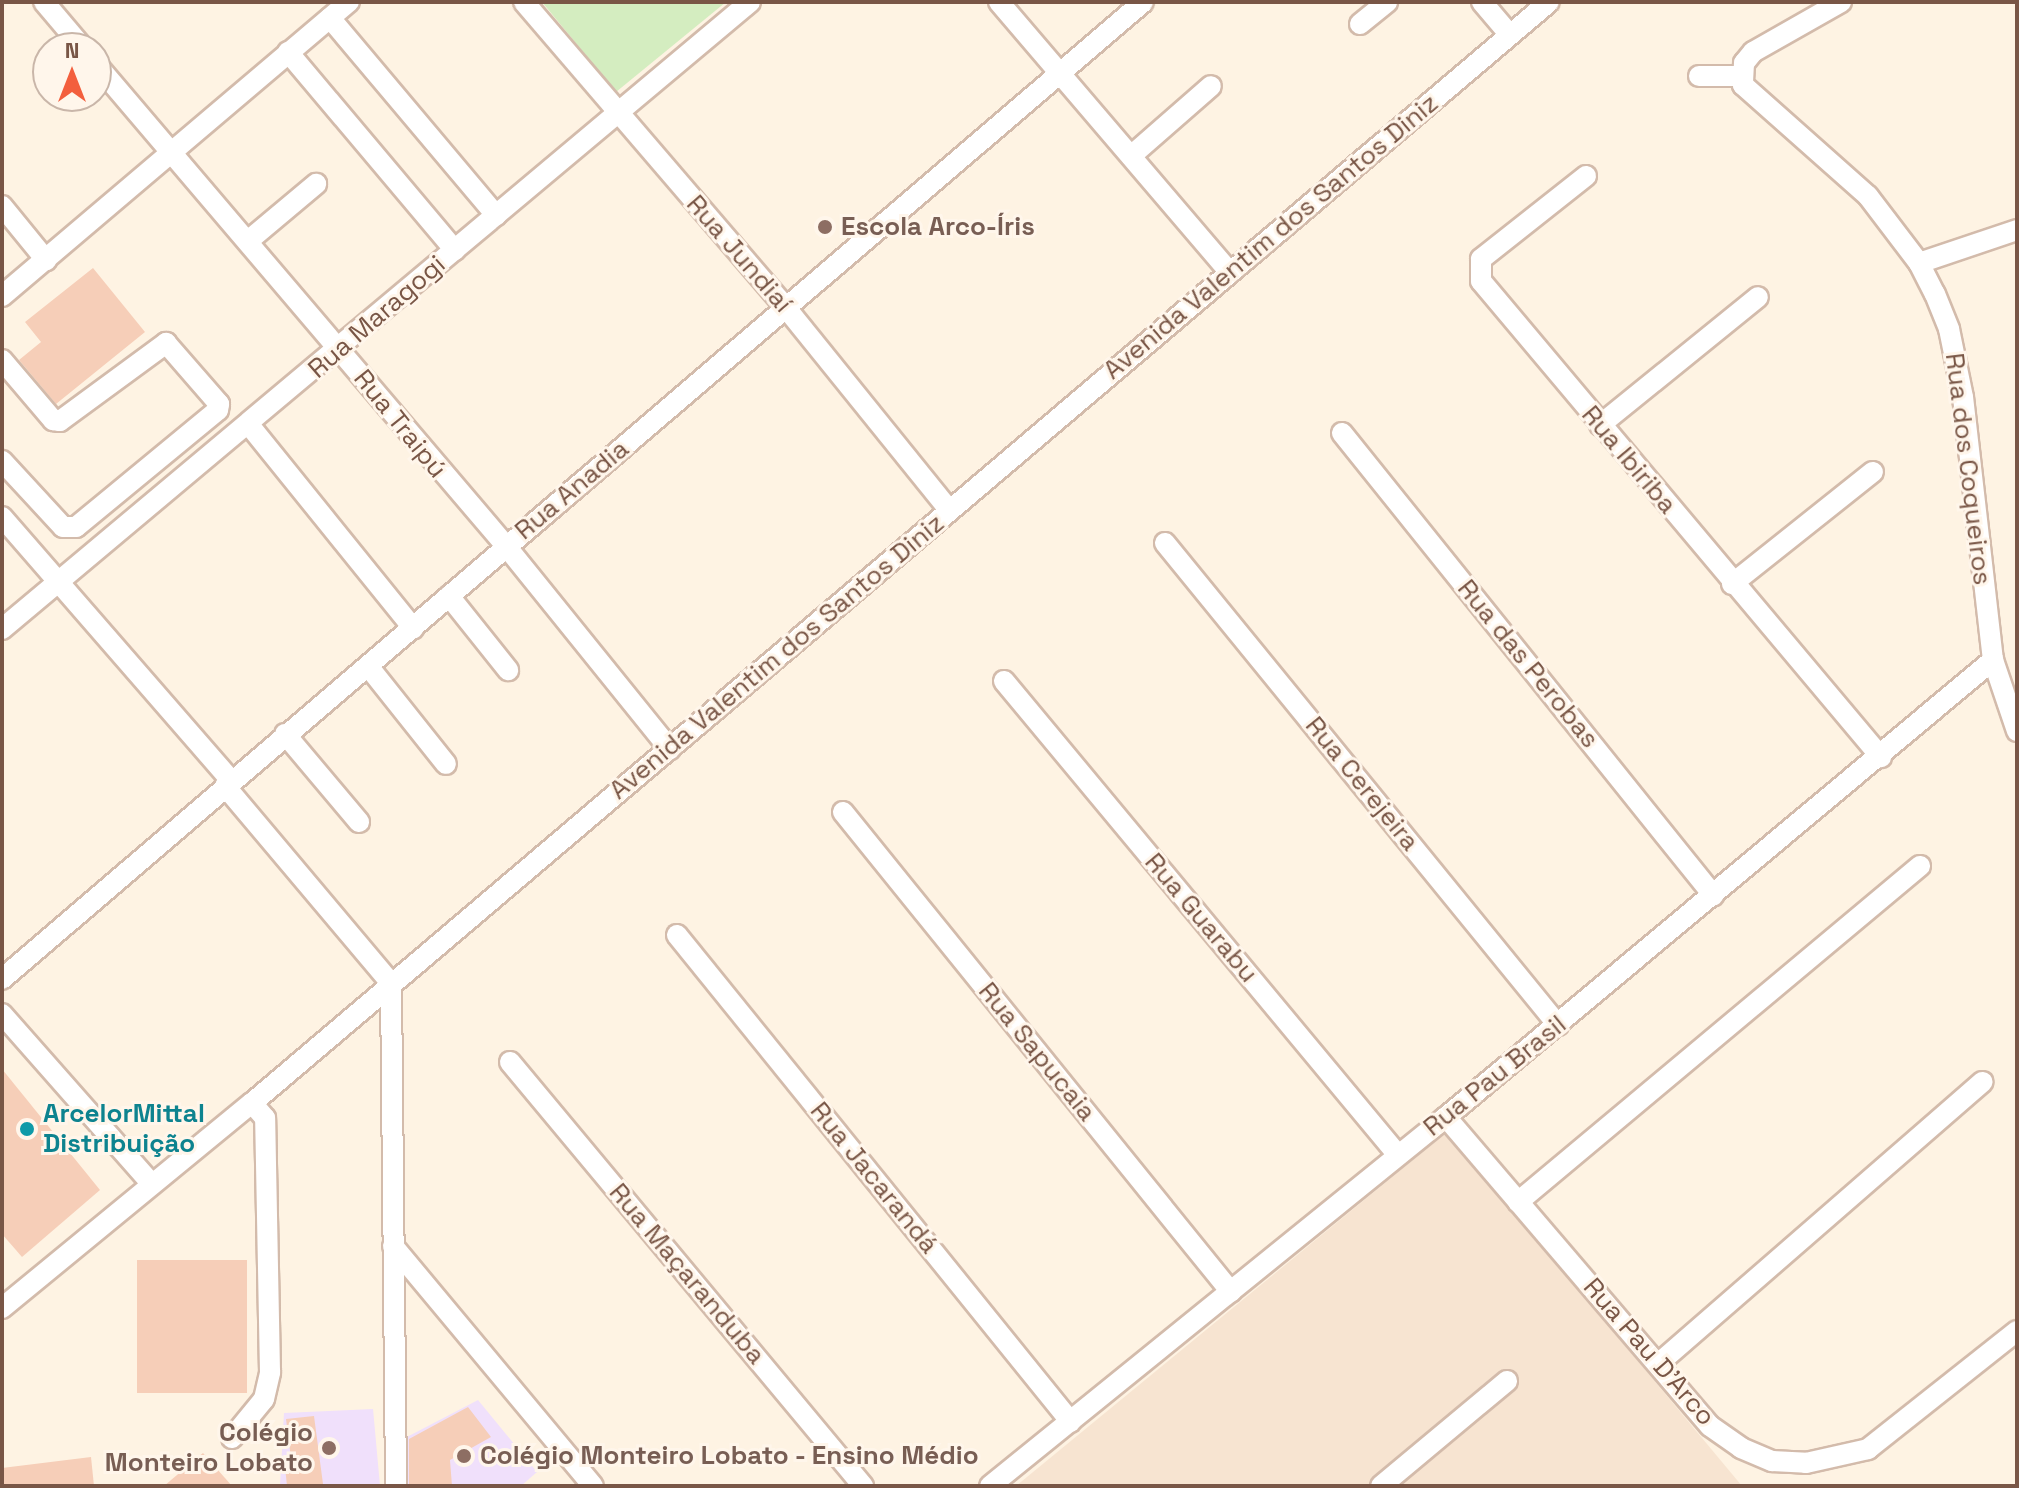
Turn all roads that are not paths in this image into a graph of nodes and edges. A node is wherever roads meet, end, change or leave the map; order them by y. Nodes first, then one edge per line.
1 (44, 2) edge
2 (349, 2) edge
3 (524, 2) edge
4 (750, 2) edge
5 (999, 2) edge
6 (1143, 2) edge
7 (1387, 2) edge
8 (1482, 2) edge
9 (1549, 2) edge
10 (1841, 2) edge
11 (330, 18) junction
12 (1360, 24) dead end
13 (69, 32) edge
14 (1510, 35) junction
15 (288, 52) junction
16 (1060, 73) junction
17 (1699, 76) dead end
18 (1741, 76) junction
19 (112, 83) edge
20 (1211, 86) dead end
21 (618, 112) junction
22 (171, 152) junction
23 (1131, 156) junction
24 (1586, 176) dead end
25 (316, 184) dead end
26 (2, 206) edge
27 (496, 215) junction
28 (2017, 230) edge
29 (248, 241) junction
30 (455, 250) junction
31 (46, 260) junction
32 (1919, 263) junction
33 (1229, 271) junction
34 (2, 296) edge
35 (1758, 297) dead end
36 (787, 309) junction
37 (339, 350) junction
38 (2, 360) edge
39 (1600, 425) junction
40 (250, 426) junction
41 (1342, 433) dead end
42 (7, 469) edge
43 (1873, 472) dead end
44 (2, 493) edge
45 (949, 510) junction
46 (2, 517) edge
47 (1165, 543) dead end
48 (506, 546) junction
49 (59, 580) junction
50 (1732, 584) junction
51 (449, 596) junction
52 (413, 628) junction
53 (2, 629) edge
54 (1993, 660) junction
55 (368, 666) junction
56 (508, 670) dead end
57 (1004, 681) dead end
58 (2017, 731) edge
59 (285, 734) junction
60 (670, 749) junction
61 (1881, 757) junction
62 (446, 764) dead end
63 (228, 783) junction
64 (843, 812) dead end
65 (359, 822) dead end
66 (1920, 866) dead end
67 (1713, 895) junction
68 (677, 935) dead end
69 (2, 979) edge
70 (391, 983) junction
71 (2, 1014) edge
72 (1558, 1025) junction
73 (510, 1062) dead end
74 (1982, 1082) dead end
75 (252, 1103) junction
76 (1446, 1117) junction
77 (1398, 1155) junction
78 (151, 1183) junction
79 (1518, 1202) junction
80 (393, 1246) junction
81 (416, 1274) junction
82 (393, 1276) junction
83 (1231, 1292) junction
84 (2, 1308) edge
85 (2017, 1331) edge
86 (1658, 1364) junction
87 (1507, 1381) dead end
88 (1071, 1422) junction
89 (232, 1438) dead end
90 (396, 1486) edge
91 (593, 1486) edge
92 (863, 1486) edge
93 (990, 1486) edge
94 (1381, 1486) edge

1 - 13 street
2 - 11 street
3 - 21 street, Rua Jundiaí
4 - 21 street, Rua Maragogi
5 - 16 street
6 - 16 street, Rua Anadia
7 - 12 street
8 - 14 street
9 - 14 street, Avenida Valentim dos Santos Diniz
10 - 18 street
11 - 15 street
11 - 27 street
14 - 33 street, Avenida Valentim dos Santos Diniz
15 - 22 street
15 - 30 street
16 - 23 street
16 - 36 street, Rua Anadia
17 - 18 street
18 - 32 street, Rua dos Coqueiros
19 - 22 street, Rua Traipú
20 - 23 street
21 - 27 street, Rua Maragogi
21 - 36 street, Rua Jundiaí
22 - 29 street, Rua Traipú
22 - 31 street
23 - 33 street
24 - 39 street, Rua Ibiriba
25 - 29 street
26 - 31 street
27 - 30 street, Rua Maragogi
28 - 32 street
29 - 37 street, Rua Traipú
30 - 37 street, Rua Maragogi
31 - 34 street
32 - 54 street, Rua dos Coqueiros
33 - 45 street, Avenida Valentim dos Santos Diniz
35 - 39 street
36 - 45 street, Rua Jundiaí
36 - 48 street, Rua Anadia
37 - 40 street, Rua Maragogi
37 - 48 street, Rua Traipú
38 - 42 street
39 - 50 street, Rua Ibiriba
40 - 49 street, Rua Maragogi
40 - 52 street
41 - 67 street, Rua das Perobas
42 - 44 street
43 - 50 street
45 - 60 street, Avenida Valentim dos Santos Diniz
46 - 49 street
47 - 72 street, Rua Cerejeira
48 - 51 street, Rua Anadia
48 - 60 street, Rua Traipú
49 - 53 street, Rua Maragogi
49 - 63 street
50 - 61 street, Rua Ibiriba
51 - 52 street, Rua Anadia
51 - 56 street
52 - 55 street, Rua Anadia
54 - 58 street, Rua dos Coqueiros
54 - 61 street, Rua Pau Brasil
55 - 59 street, Rua Anadia
55 - 62 street
57 - 77 street, Rua Guarabu
59 - 63 street, Rua Anadia
59 - 65 street
60 - 70 street, Avenida Valentim dos Santos Diniz
61 - 67 street, Rua Pau Brasil
63 - 69 street, Rua Anadia
63 - 70 street
64 - 83 street, Rua Sapucaia
66 - 79 street
67 - 72 street, Rua Pau Brasil
68 - 88 street, Rua Jacarandá
70 - 75 street, Avenida Valentim dos Santos Diniz
70 - 80 street
71 - 78 street
72 - 76 street, Rua Pau Brasil
73 - 92 street, Rua Maçaranduba
74 - 86 street
75 - 78 street, Avenida Valentim dos Santos Diniz
75 - 89 street
76 - 77 street, Rua Pau Brasil
76 - 79 street, Rua Pau D'Arco
77 - 83 street, Rua Pau Brasil
78 - 84 street, Avenida Valentim dos Santos Diniz
79 - 86 street, Rua Pau D'Arco
80 - 81 street
80 - 82 street
81 - 82 street
81 - 91 street
82 - 90 street
83 - 88 street, Rua Pau Brasil
85 - 86 street, Rua Pau D'Arco
87 - 94 street
88 - 93 street, Rua Pau Brasil

